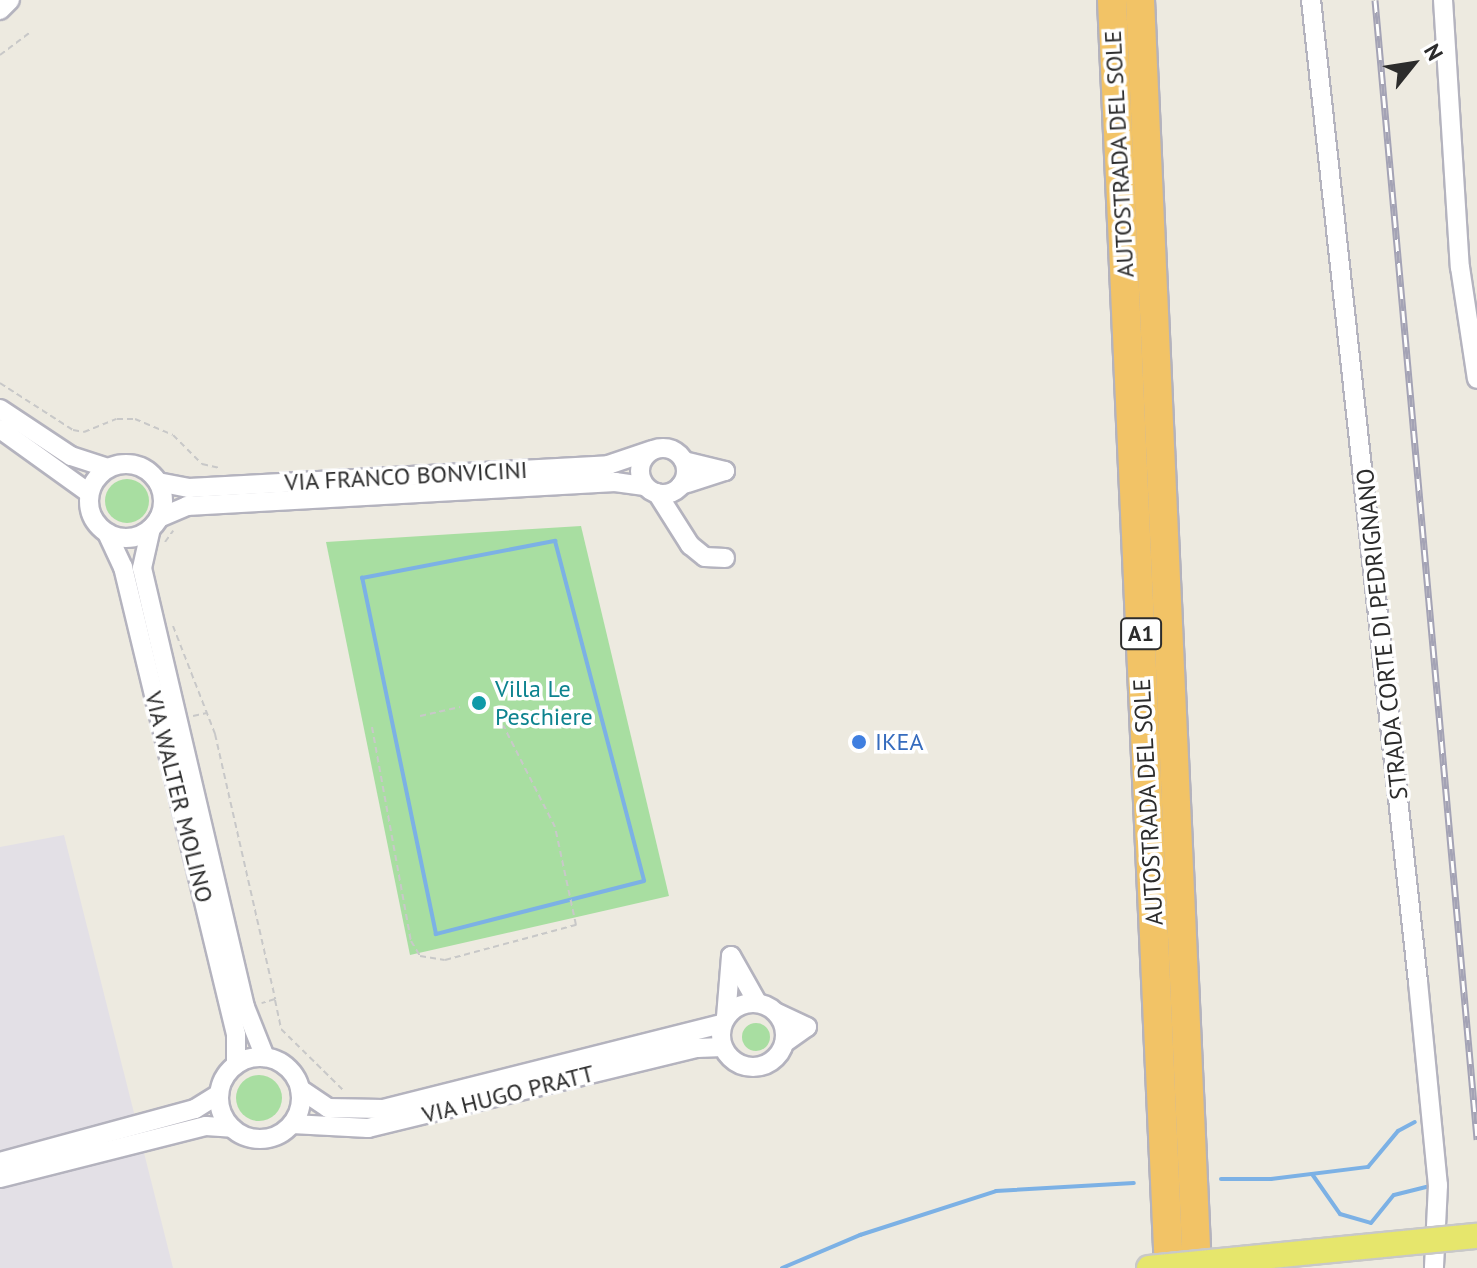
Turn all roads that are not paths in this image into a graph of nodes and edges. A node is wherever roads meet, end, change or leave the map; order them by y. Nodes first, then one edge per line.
1 (10, 0) edge
2 (1112, 0) edge
3 (1140, 0) edge
4 (1311, 0) edge
5 (1443, 0) edge
6 (0, 10) edge
7 (1477, 379) edge
8 (0, 409) edge
9 (0, 429) edge
10 (652, 450) junction
11 (684, 461) junction
12 (107, 468) junction
13 (158, 482) junction
14 (679, 487) junction
15 (651, 490) junction
16 (89, 493) junction
17 (675, 517) junction
18 (155, 523) junction
19 (107, 533) junction
20 (725, 558) dead end
21 (757, 1002) junction
22 (724, 1020) junction
23 (723, 1047) junction
24 (265, 1057) junction
25 (236, 1064) junction
26 (300, 1089) junction
27 (219, 1094) junction
28 (292, 1124) junction
29 (232, 1128) junction
30 (0, 1162) edge
31 (0, 1178) edge
32 (1477, 1236) edge
33 (1149, 1268) edge
34 (1169, 1268) edge
35 (1197, 1268) edge
36 (1434, 1268) edge

1 - 6 street
2 - 34 highway, AUTOSTRADA DEL SOLE / A1
3 - 35 highway, AUTOSTRADA DEL SOLE / A1
4 - 36 street, STRADA CORTE DI PEDRIGNANO
5 - 7 street
8 - 12 street
9 - 16 street
10 - 11 street
10 - 13 street, VIA FRANCO BONVICINI
10 - 15 street
11 - 14 street
11 - 14 street, VIA FRANCO BONVICINI
12 - 13 street
12 - 16 street
13 - 18 street, VIA WALTER MOLINO
14 - 15 street, VIA FRANCO BONVICINI
14 - 17 street
15 - 17 street
15 - 18 street, VIA FRANCO BONVICINI
16 - 19 street, VIA WALTER MOLINO
17 - 20 street
18 - 19 street
18 - 24 street, VIA WALTER MOLINO
19 - 25 street, VIA WALTER MOLINO
21 - 22 street
21 - 22 street
21 - 23 street
22 - 23 street
22 - 26 street, VIA HUGO PRATT
23 - 28 street, VIA HUGO PRATT
24 - 25 street
24 - 26 street
25 - 27 street
26 - 28 street
27 - 29 street
27 - 30 street
28 - 29 street
29 - 31 street
32 - 33 main road, bridge

